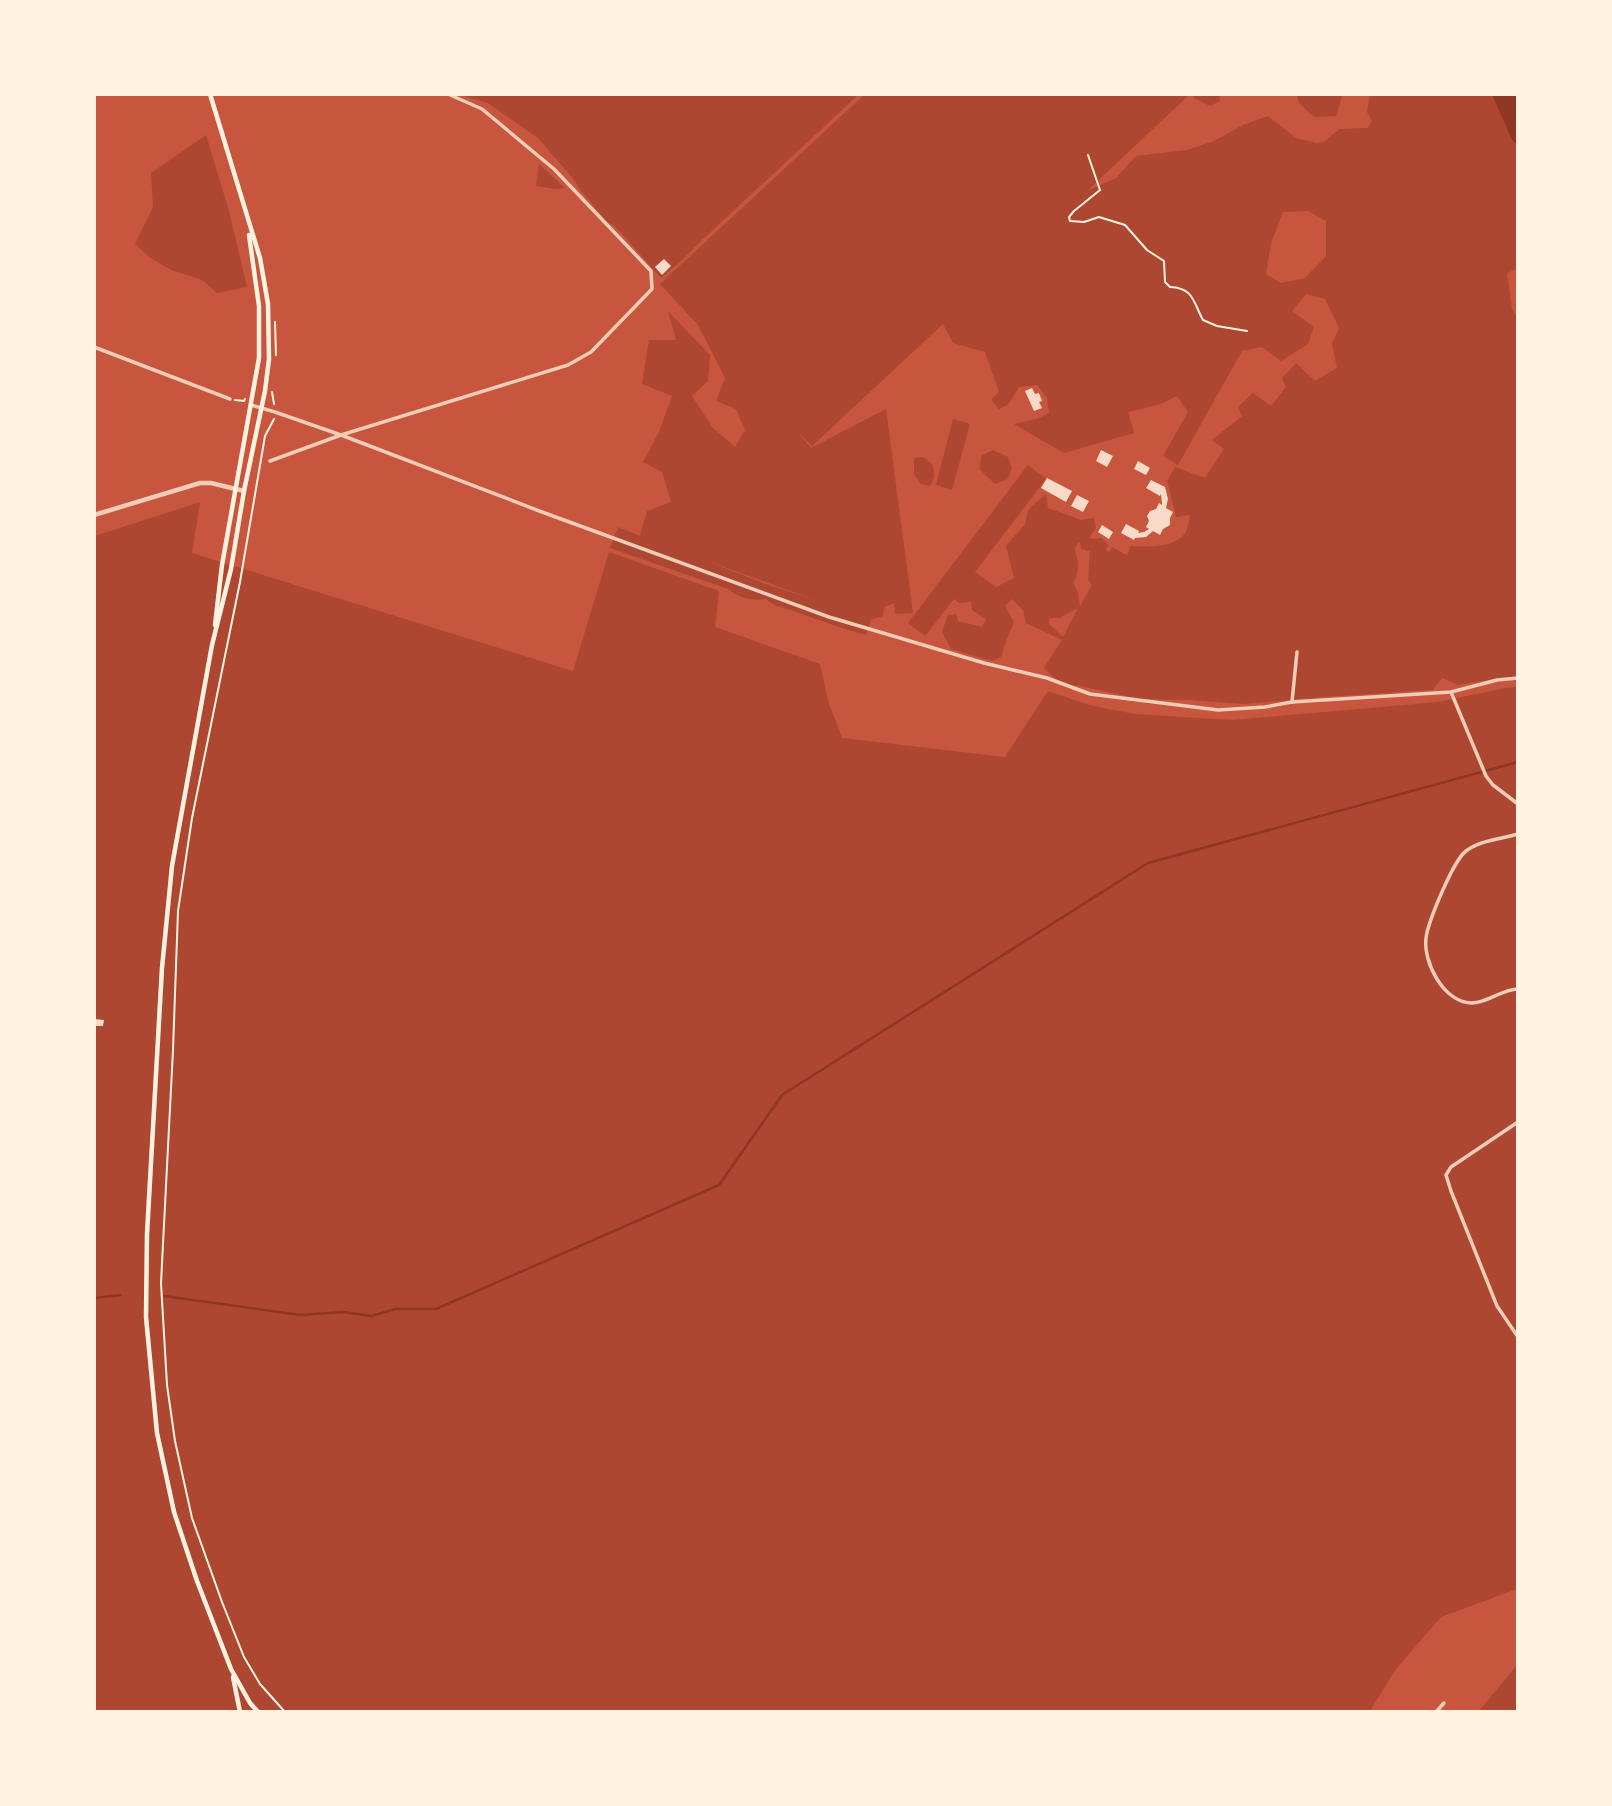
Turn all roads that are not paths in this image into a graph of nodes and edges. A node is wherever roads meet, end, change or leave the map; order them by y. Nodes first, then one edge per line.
1 (210, 94) edge
2 (448, 94) edge
3 (248, 224) junction
4 (94, 346) edge
5 (230, 399) road end
6 (251, 405) junction
7 (261, 409) junction
8 (341, 435) junction
9 (270, 461) dead end
10 (235, 490) junction
11 (244, 491) junction
12 (94, 515) edge
13 (212, 645) junction
14 (1297, 652) dead end
15 (1517, 678) edge
16 (1451, 692) junction
17 (1292, 702) junction
18 (1517, 804) edge
19 (1517, 834) edge
20 (1517, 989) edge
21 (1517, 1122) edge
22 (1517, 1338) edge
23 (231, 1669) junction
24 (1444, 1703) dead end
25 (240, 1712) edge
26 (258, 1712) edge
27 (1436, 1712) edge

1 - 3 main road
2 - 8 street
3 - 6 main road
3 - 7 main road
4 - 5 street
6 - 7 street
6 - 10 main road
7 - 8 street
7 - 11 main road
8 - 9 street
8 - 17 street
10 - 11 street
10 - 12 street
10 - 13 main road
11 - 13 main road
13 - 23 main road
14 - 17 street
15 - 16 street
16 - 17 street
16 - 18 street
19 - 20 street
21 - 22 street
23 - 25 main road
23 - 26 main road
24 - 27 street

